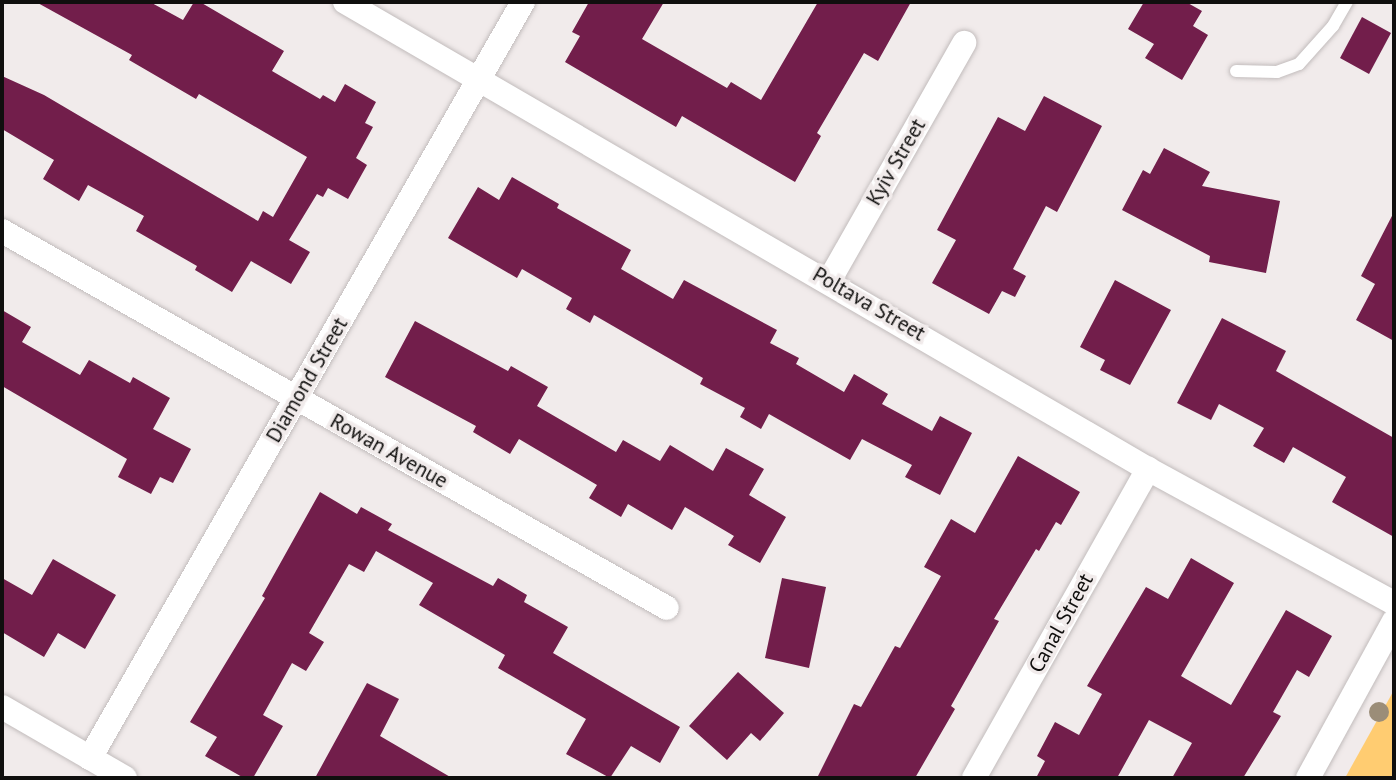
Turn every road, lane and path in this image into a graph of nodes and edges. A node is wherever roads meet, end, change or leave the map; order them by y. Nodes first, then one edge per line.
1 (345, 2) edge
2 (523, 2) edge
3 (1347, 2) edge
4 (964, 43) dead end
5 (1236, 71) dead end
6 (479, 78) junction
7 (2, 230) edge
8 (829, 281) junction
9 (297, 399) junction
10 (1148, 469) junction
11 (1394, 603) edge
12 (667, 608) dead end
13 (1394, 621) edge
14 (2, 707) edge
15 (90, 758) junction
16 (125, 778) edge
17 (974, 778) edge
18 (1308, 778) edge

1 - 6 street, Poltava Street
2 - 6 street, Diamond Street
3 - 5 lane
4 - 8 street, Kyiv Street
6 - 8 street, Poltava Street
6 - 9 street, Diamond Street
7 - 9 street, Rowan Avenue
8 - 10 street, Poltava Street
9 - 12 street, Rowan Avenue
9 - 15 street, Diamond Street
10 - 11 street, Poltava Street
10 - 17 street, Canal Street
13 - 18 street
14 - 15 street
15 - 16 street

